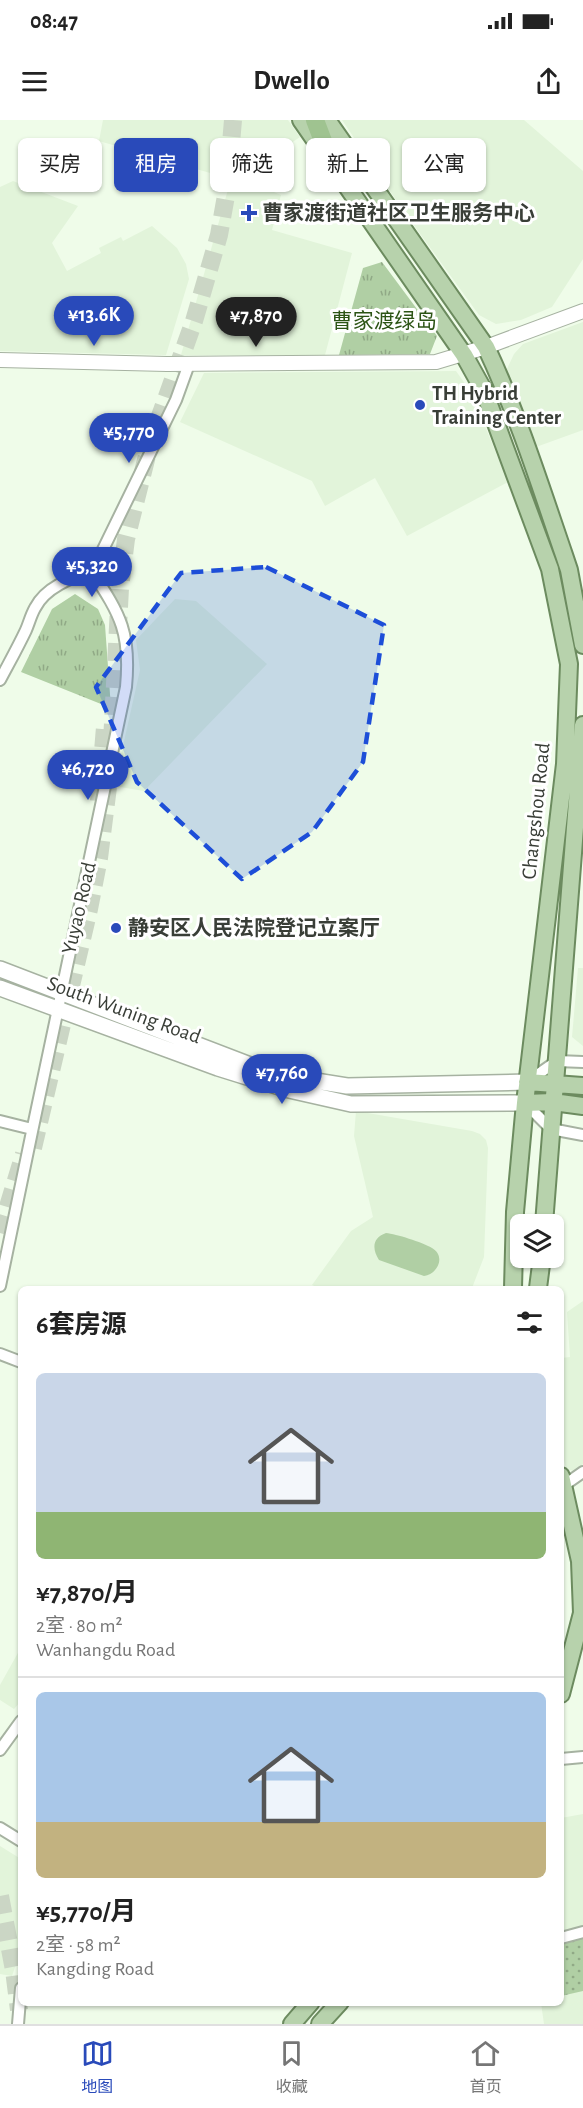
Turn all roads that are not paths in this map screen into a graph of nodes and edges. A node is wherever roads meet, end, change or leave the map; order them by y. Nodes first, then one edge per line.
1 (301, 120) edge
2 (315, 120) edge
3 (327, 120) edge
4 (313, 138) edge
5 (322, 138) edge
6 (351, 192) edge
7 (583, 311) edge
8 (486, 347) junction
9 (464, 355) junction
10 (0, 360) edge
11 (189, 364) junction
12 (92, 572) junction
13 (583, 645) edge
14 (0, 680) edge
15 (583, 725) edge
16 (0, 969) edge
17 (0, 988) edge
18 (60, 991) junction
19 (56, 1010) junction
20 (557, 1061) junction
21 (583, 1062) edge
22 (527, 1082) junction
23 (555, 1083) junction
24 (583, 1086) edge
25 (553, 1102) junction
26 (525, 1103) junction
27 (583, 1106) edge
28 (0, 1121) edge
29 (32, 1129) junction
30 (551, 1129) junction
31 (583, 1135) edge
32 (545, 1214) edge
33 (541, 1268) edge
34 (0, 1286) edge
35 (513, 1286) edge
36 (538, 1286) edge
37 (0, 1354) edge
38 (18, 1361) edge
39 (583, 1472) edge
40 (564, 1480) edge
41 (564, 1490) edge
42 (564, 1682) edge
43 (18, 1725) edge
44 (0, 1750) edge
45 (583, 1757) edge
46 (564, 1759) edge
47 (0, 1828) edge
48 (18, 1839) edge
49 (583, 1932) edge
50 (564, 1937) edge
51 (20, 2006) tunnel mouth
52 (308, 2006) edge
53 (336, 2006) edge
54 (18, 2024) edge
55 (292, 2024) edge
56 (320, 2024) edge

1 - 4 main road, Changshou Road
2 - 5 highway
3 - 8 main road
6 - 9 main road, Changshou Road
7 - 8 street
8 - 9 street
8 - 13 main road
9 - 11 street
9 - 22 main road, Changshou Road
10 - 11 street
11 - 12 street
12 - 14 street
12 - 18 street, Yuyao Road
15 - 20 main road, Changshou Road
16 - 18 main road, South Wuning Road
17 - 19 main road, South Wuning Road
18 - 19 street, Yuyao Road
18 - 22 main road, South Wuning Road
19 - 26 main road, South Wuning Road
19 - 29 street, Yuyao Road
20 - 21 street
20 - 22 street
20 - 23 main road, Changshou Road
22 - 23 main road
22 - 26 main road, Changshou Road
23 - 24 main road
23 - 25 main road, Changshou Road
25 - 26 main road, South Wuning Road
25 - 27 main road, South Wuning Road
25 - 30 main road, Changshou Road
26 - 30 street
26 - 35 main road, Changshou Road
28 - 29 street
29 - 34 street, Yuyao Road
30 - 31 street
30 - 32 main road, Changshou Road
33 - 36 main road
37 - 38 street
39 - 40 street
41 - 42 main road
43 - 44 street
45 - 46 street
47 - 48 street
49 - 50 street
51 - 54 street
52 - 55 main road
53 - 56 main road

